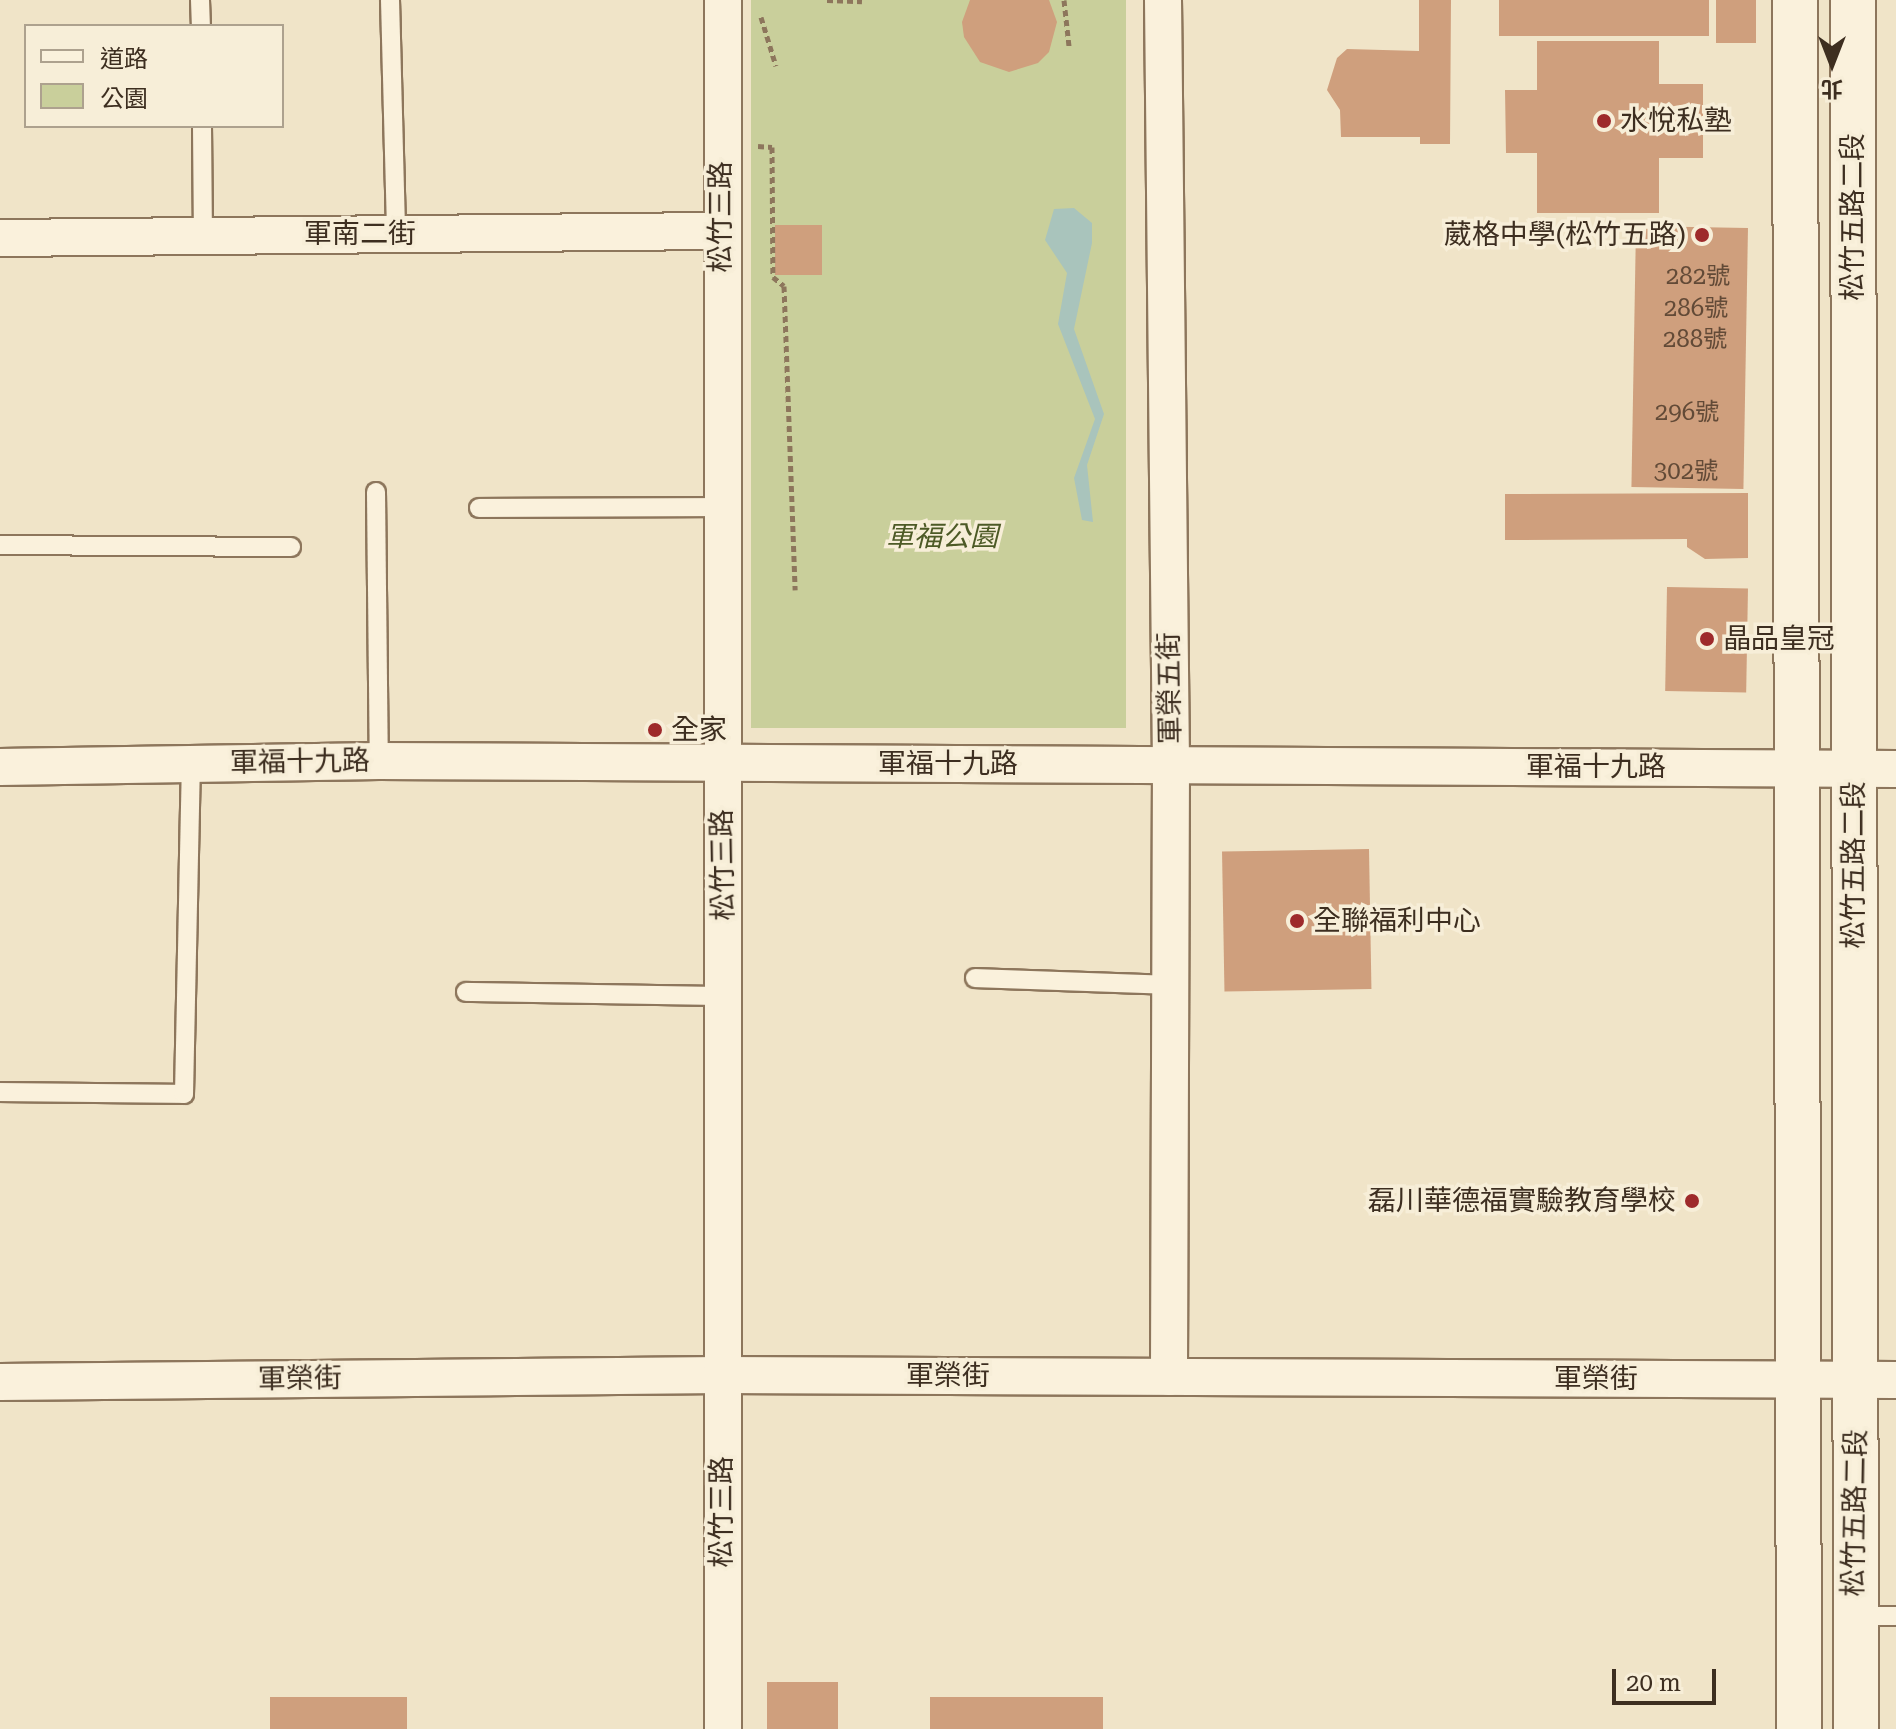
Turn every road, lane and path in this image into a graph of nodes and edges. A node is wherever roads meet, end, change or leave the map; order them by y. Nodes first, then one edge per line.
1 (200, 0) edge
2 (390, 0) edge
3 (723, 0) edge
4 (827, 0) edge
5 (1064, 0) edge
6 (1163, 0) edge
7 (1795, 0) edge
8 (1853, 0) edge
9 (862, 1) edge
10 (760, 8) dead end
11 (201, 24) edge
12 (1069, 46) dead end
13 (776, 66) dead end
14 (202, 128) edge
15 (752, 146) dead end
16 (720, 231) junction
17 (396, 234) junction
18 (203, 237) junction
19 (0, 238) edge
20 (376, 492) dead end
21 (722, 507) junction
22 (479, 508) dead end
23 (0, 545) edge
24 (291, 547) dead end
25 (795, 590) dead end
26 (379, 761) junction
27 (721, 762) junction
28 (191, 765) junction
29 (1171, 765) junction
30 (0, 767) edge
31 (1797, 769) junction
32 (1875, 769) edge
33 (975, 978) dead end
34 (1171, 985) junction
35 (466, 992) dead end
36 (725, 996) junction
37 (0, 1092) edge
38 (721, 1375) junction
39 (1169, 1377) junction
40 (1801, 1380) junction
41 (1876, 1380) edge
42 (0, 1382) edge
43 (1853, 1615) junction
44 (1896, 1616) edge
45 (723, 1729) edge
46 (1799, 1729) edge
47 (1856, 1729) edge

1 - 11 lane
2 - 17 lane
3 - 16 street, 松竹三路
4 - 9 path
5 - 12 path
6 - 29 street, 軍榮五街
7 - 31 street, 松竹五路二段
8 - 32 street, 松竹五路二段
10 - 13 path
14 - 18 lane
15 - 25 path
16 - 17 street, 軍南二街
16 - 21 street, 松竹三路
17 - 18 street, 軍南二街
18 - 19 street, 軍南二街
20 - 26 lane
21 - 22 lane
21 - 27 street, 松竹三路
23 - 24 lane
26 - 27 street, 軍福十九路
26 - 28 street, 軍福十九路
27 - 29 street, 軍福十九路
27 - 36 street, 松竹三路
28 - 30 street, 軍福十九路
28 - 37 lane
29 - 31 street, 軍福十九路
29 - 34 street, 軍榮五街
31 - 32 street, 軍福十九路
31 - 40 street, 松竹五路二段
32 - 41 street, 松竹五路二段
33 - 34 lane
34 - 39 street, 軍榮五街
35 - 36 lane
36 - 38 street, 松竹三路
38 - 39 street, 軍榮街
38 - 42 street, 軍榮街
38 - 45 street, 松竹三路
39 - 40 street, 軍榮街
40 - 41 street, 軍榮街
40 - 46 street, 松竹五路二段
41 - 43 street, 松竹五路二段
43 - 44 lane
43 - 47 street, 松竹五路二段

